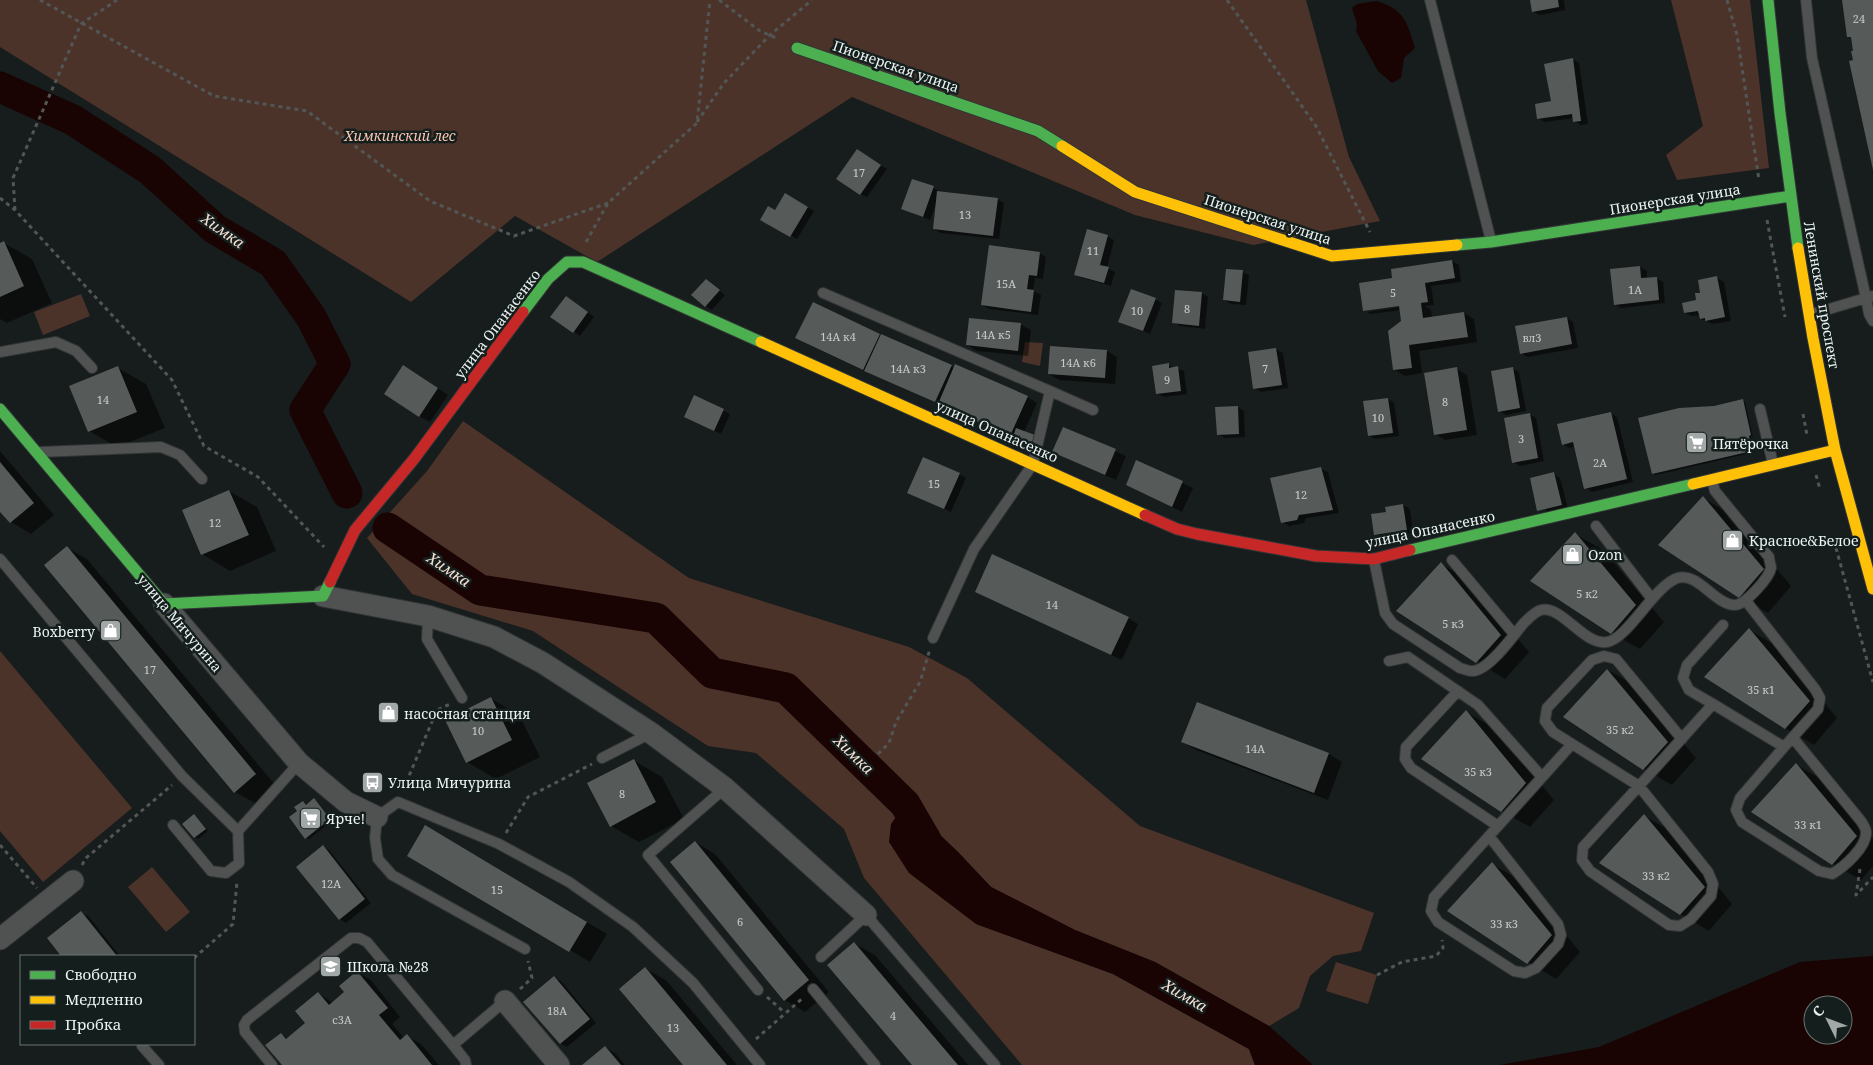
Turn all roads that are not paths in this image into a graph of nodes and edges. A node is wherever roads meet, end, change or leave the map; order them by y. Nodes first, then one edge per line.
1 (1430, 0) edge
2 (1768, 0) edge
3 (1806, 0) edge
4 (797, 48) road end
5 (1791, 196) junction
6 (1491, 242) junction
7 (823, 293) dead end
8 (1870, 297) edge
9 (1808, 315) junction
10 (1873, 321) edge
11 (0, 352) edge
12 (92, 368) dead end
13 (1050, 391) junction
14 (0, 409) edge
15 (1760, 409) dead end
16 (1092, 410) dead end
17 (1835, 450) junction
18 (36, 452) junction
19 (1033, 464) junction
20 (1778, 468) junction
21 (202, 479) dead end
22 (1712, 480) junction
23 (1596, 526) dead end
24 (0, 559) edge
25 (1374, 559) junction
26 (1452, 560) dead end
27 (1873, 589) edge
28 (323, 596) junction
29 (1652, 599) junction
30 (1746, 601) junction
31 (164, 604) junction
32 (428, 616) junction
33 (1723, 625) dead end
34 (1514, 634) junction
35 (933, 638) road end
36 (1389, 661) dead end
37 (1458, 691) junction
38 (462, 698) dead end
39 (1713, 704) junction
40 (651, 733) junction
41 (1793, 738) junction
42 (1682, 739) junction
43 (1572, 744) junction
44 (1784, 747) junction
45 (602, 758) road end
46 (299, 763) junction
47 (1542, 777) junction
48 (1639, 786) junction
49 (724, 788) junction
50 (377, 817) junction
51 (173, 825) dead end
52 (1498, 826) junction
53 (238, 831) junction
54 (1489, 836) junction
55 (72, 881) road end
56 (866, 915) junction
57 (0, 939) edge
58 (524, 948) dead end
59 (821, 957) dead end
60 (813, 989) road end
61 (758, 990) road end
62 (505, 1000) joint
63 (453, 1045) junction
64 (142, 1046) dead end
65 (158, 1065) edge
66 (272, 1065) edge
67 (466, 1065) edge
68 (558, 1065) edge
69 (760, 1065) edge
70 (876, 1065) edge
71 (995, 1065) edge

1 - 6 lane
2 - 5 street, Ленинский проспект
3 - 8 lane
4 - 6 street, Пионерская улица
5 - 6 street, Пионерская улица
5 - 9 street, Ленинский проспект
7 - 13 lane
8 - 9 lane
8 - 10 lane
9 - 17 street, Ленинский проспект
11 - 12 lane
13 - 16 lane
13 - 19 lane
14 - 18 street, улица Мичурина
15 - 20 lane
17 - 20 street, улица Опанасенко
17 - 27 street, Ленинский проспект
18 - 21 lane
18 - 31 street, улица Мичурина
19 - 25 street, улица Опанасенко
19 - 28 street, улица Опанасенко
19 - 35 lane
20 - 22 street, улица Опанасенко
22 - 25 street, улица Опанасенко
22 - 30 lane
23 - 29 lane
24 - 53 lane
25 - 34 lane
26 - 34 lane
28 - 31 street
28 - 32 street
29 - 30 lane
29 - 34 lane
30 - 41 lane
31 - 46 street, улица Мичурина
32 - 38 lane
32 - 40 street
33 - 39 lane
36 - 37 lane
37 - 47 lane
37 - 52 lane
39 - 42 lane
39 - 44 lane
40 - 45 lane
40 - 49 street
41 - 44 lane
41 - 44 lane
42 - 43 lane
42 - 48 lane
43 - 47 lane
43 - 48 lane
46 - 50 street, улица Мичурина
46 - 53 lane
47 - 52 lane
48 - 48 lane
49 - 56 street
49 - 61 lane
50 - 58 lane
50 - 69 lane
51 - 53 lane
52 - 54 lane
54 - 54 lane
55 - 57 street
56 - 59 lane
56 - 71 lane
60 - 70 lane
62 - 63 lane
62 - 68 street
63 - 66 lane
63 - 67 lane
64 - 65 lane

